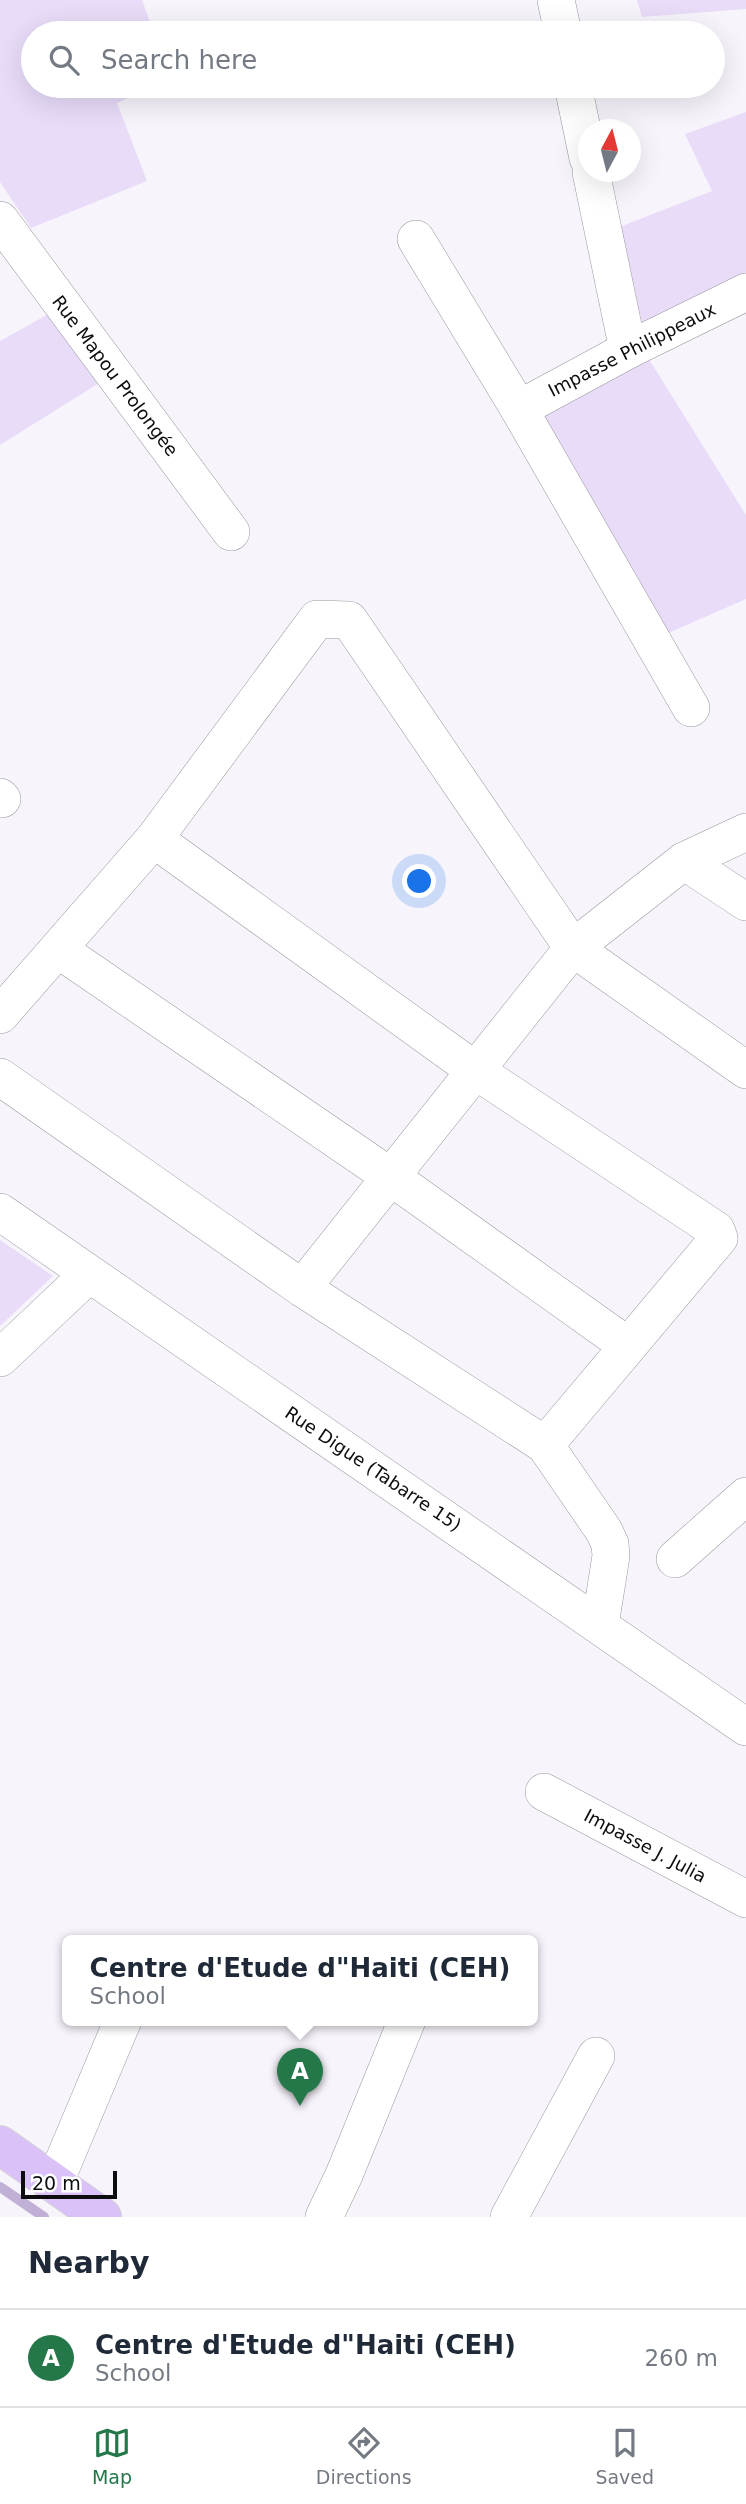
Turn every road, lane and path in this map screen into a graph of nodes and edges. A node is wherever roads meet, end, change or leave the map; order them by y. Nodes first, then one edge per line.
1 (556, 0) edge
2 (560, 21) edge
3 (576, 98) edge
4 (580, 119) edge
5 (593, 182) edge
6 (0, 220) edge
7 (416, 239) dead end
8 (746, 292) edge
9 (628, 350) junction
10 (519, 409) junction
11 (231, 531) dead end
12 (691, 708) dead end
13 (746, 832) edge
14 (153, 839) junction
15 (684, 861) junction
16 (746, 902) edge
17 (573, 948) junction
18 (59, 950) junction
19 (0, 1015) edge
20 (476, 1070) junction
21 (746, 1070) edge
22 (0, 1077) edge
23 (391, 1177) junction
24 (0, 1212) edge
25 (88, 1275) junction
26 (302, 1288) junction
27 (628, 1346) junction
28 (0, 1358) edge
29 (545, 1445) junction
30 (746, 1496) edge
31 (675, 1559) dead end
32 (600, 1625) junction
33 (746, 1727) edge
34 (544, 1792) dead end
35 (746, 1899) edge
36 (120, 2026) edge
37 (405, 2026) edge
38 (596, 2056) dead end
39 (0, 2146) edge
40 (54, 2184) junction
41 (102, 2217) edge
42 (324, 2217) edge
43 (509, 2217) edge

1 - 2 street
3 - 4 street
5 - 9 street
6 - 11 street, Rue Mapou Prolongée
7 - 10 street
8 - 9 street, Impasse Philippeaux
9 - 10 street, Impasse Philippeaux
10 - 12 street
13 - 15 street
14 - 17 street
14 - 18 street
14 - 20 street
15 - 16 street
15 - 17 street
17 - 20 street
17 - 21 street
18 - 19 street
18 - 23 street
20 - 23 street
20 - 27 street
22 - 26 street
23 - 26 street
23 - 27 street
24 - 25 street, Rue Digue (Tabarre 15)
25 - 28 street
25 - 32 street, Rue Digue (Tabarre 15)
26 - 29 street
27 - 29 street
29 - 32 street
30 - 31 street
32 - 33 street, Rue Digue (Tabarre 15)
34 - 35 street, Impasse J. Julia
36 - 40 street
37 - 42 street
38 - 43 street
39 - 40 main road
40 - 41 main road

